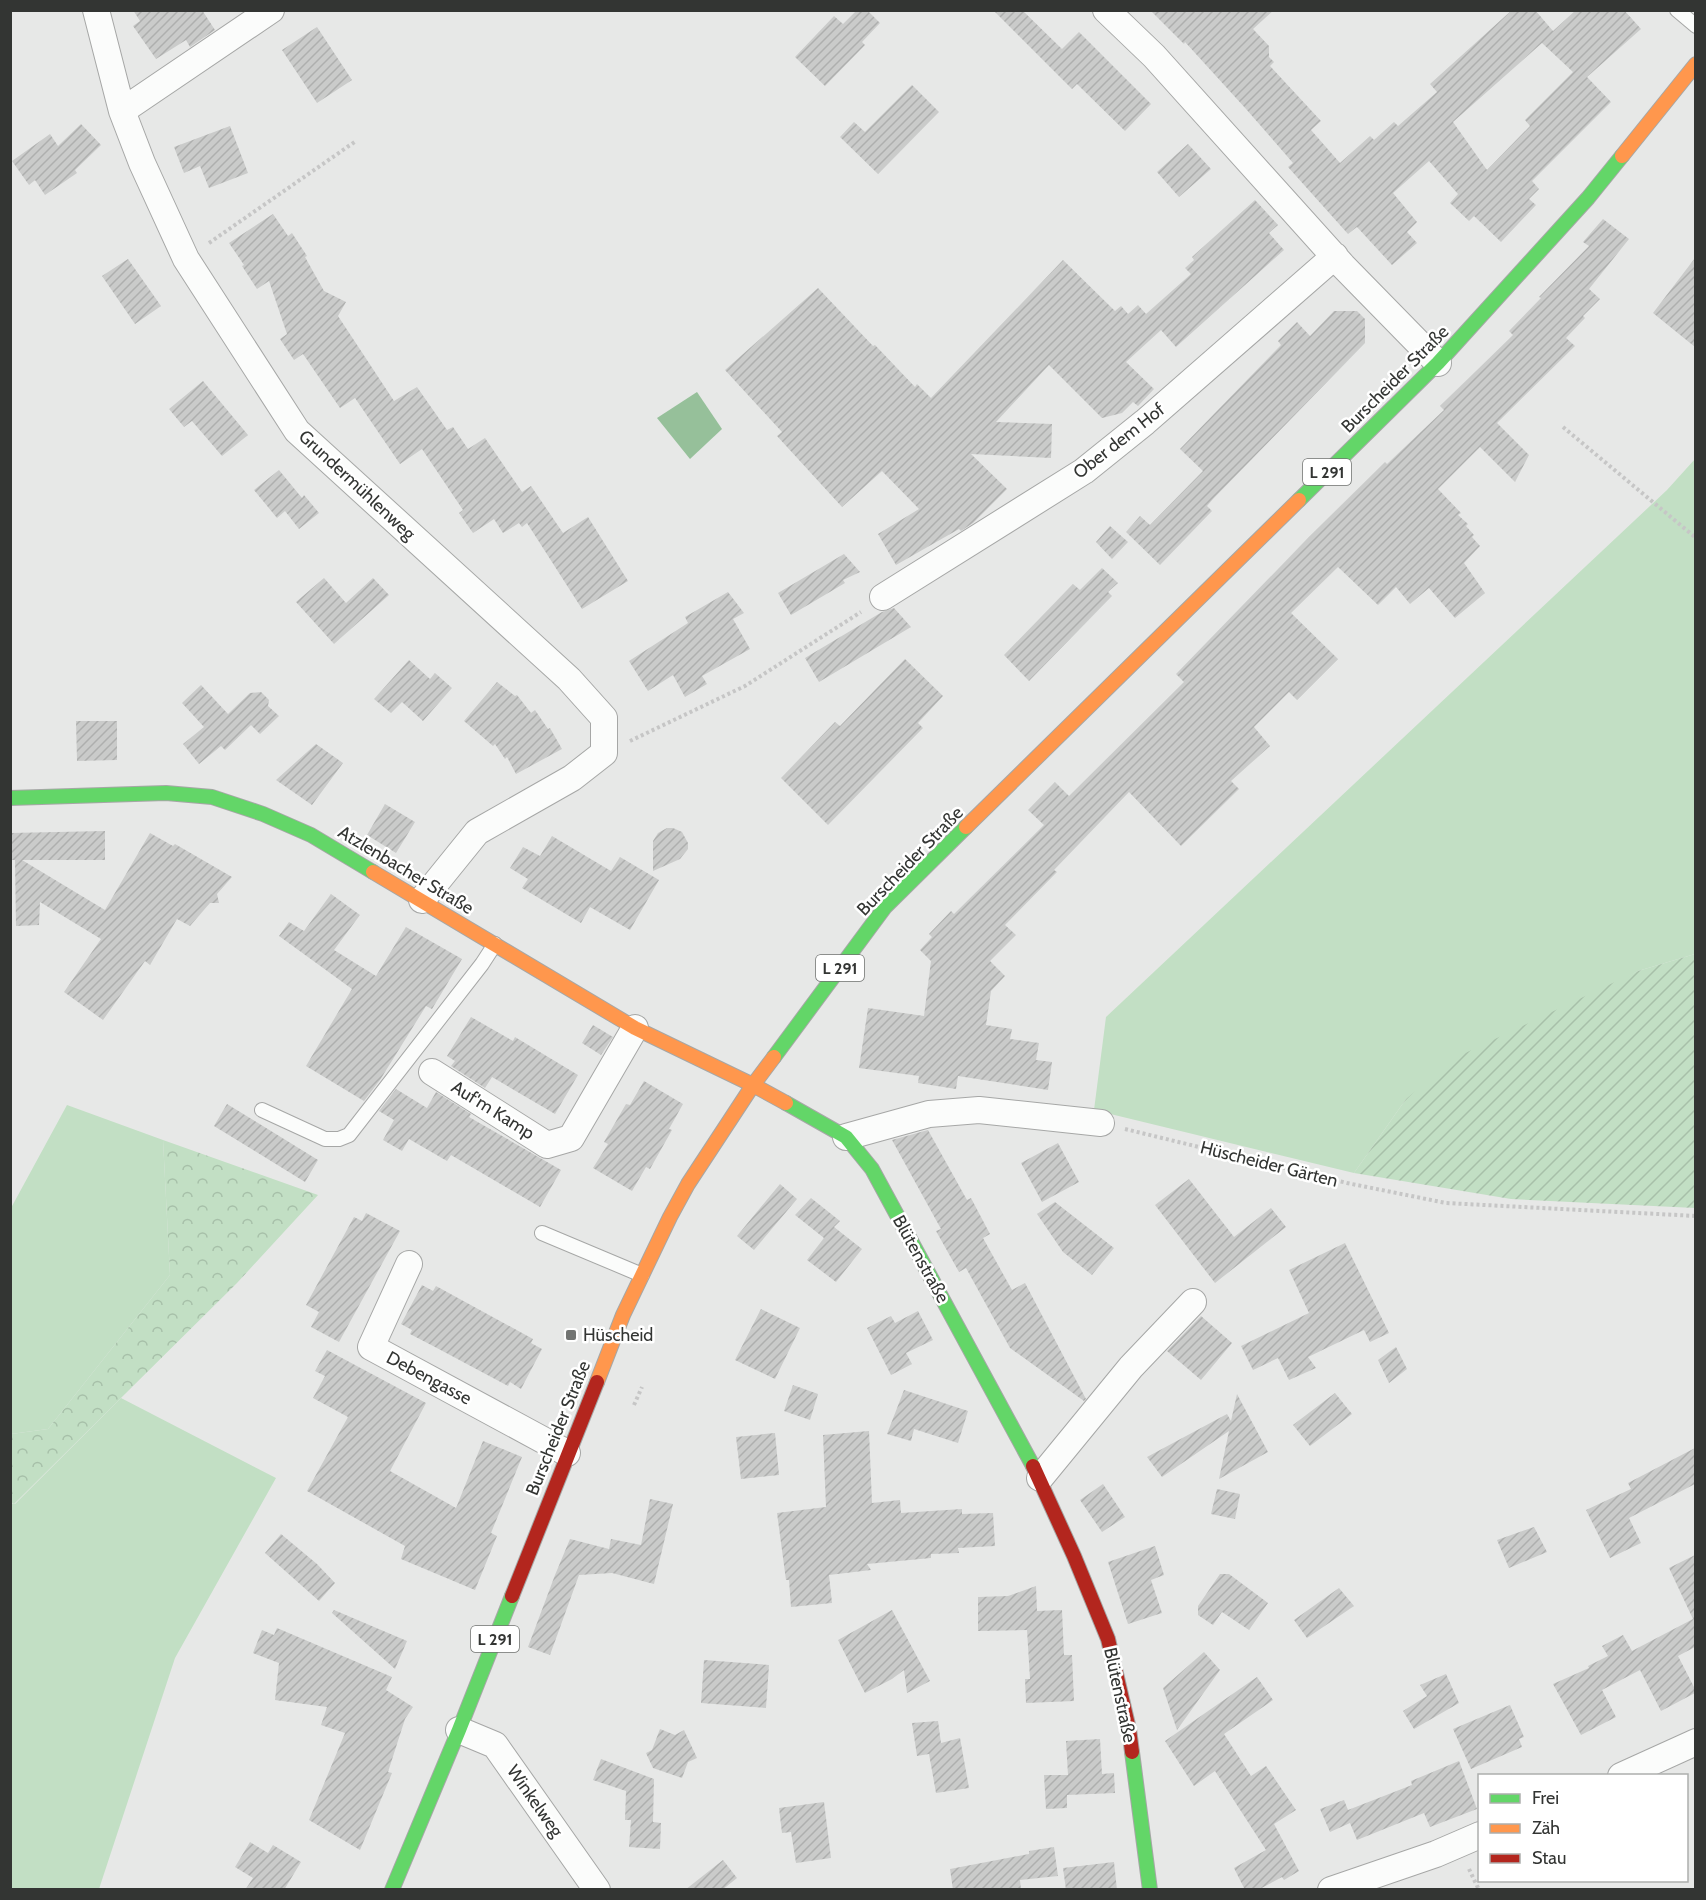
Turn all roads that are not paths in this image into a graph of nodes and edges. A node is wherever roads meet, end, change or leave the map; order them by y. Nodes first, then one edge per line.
1 (96, 10) edge
2 (271, 10) edge
3 (1106, 10) edge
4 (1677, 10) edge
5 (1695, 26) edge
6 (1695, 64) edge
7 (122, 111) junction
8 (1335, 256) junction
9 (1438, 363) junction
10 (883, 597) road end
11 (10, 798) edge
12 (422, 900) junction
13 (495, 944) junction
14 (635, 1028) junction
15 (432, 1072) dead end
16 (753, 1085) junction
17 (262, 1110) dead end
18 (1101, 1123) road end
19 (846, 1137) junction
20 (543, 1233) dead end
21 (410, 1264) dead end
22 (642, 1275) junction
23 (1193, 1302) dead end
24 (567, 1453) junction
25 (1040, 1478) junction
26 (459, 1730) junction
27 (1695, 1742) edge
28 (1624, 1774) edge
29 (1478, 1836) edge
30 (392, 1890) edge
31 (597, 1890) edge
32 (1150, 1890) edge
33 (1331, 1890) edge

1 - 7 street, Grundermühlenweg
2 - 7 street
3 - 8 street
4 - 5 lane
6 - 9 main road, Burscheider Straße / L 291
7 - 12 street, Grundermühlenweg
8 - 9 street
8 - 10 street, Ober dem Hof
9 - 16 main road, Burscheider Straße / L 291
11 - 12 main road, Atzlenbacher Straße
12 - 13 main road, Atzlenbacher Straße
13 - 14 main road, Atzlenbacher Straße
13 - 17 lane
14 - 15 street, Auf'm Kamp
14 - 16 main road, Atzlenbacher Straße
16 - 19 main road, Blütenstraße
16 - 22 main road, Burscheider Straße / L 291
18 - 19 street
19 - 25 main road, Blütenstraße
20 - 22 lane
21 - 24 street, Debengasse
22 - 24 main road, Burscheider Straße / L 291
23 - 25 street
24 - 26 main road, Burscheider Straße / L 291
25 - 32 main road, Blütenstraße
26 - 30 main road, Burscheider Straße / L 291
26 - 31 street, Winkelweg
27 - 28 street
29 - 33 street

